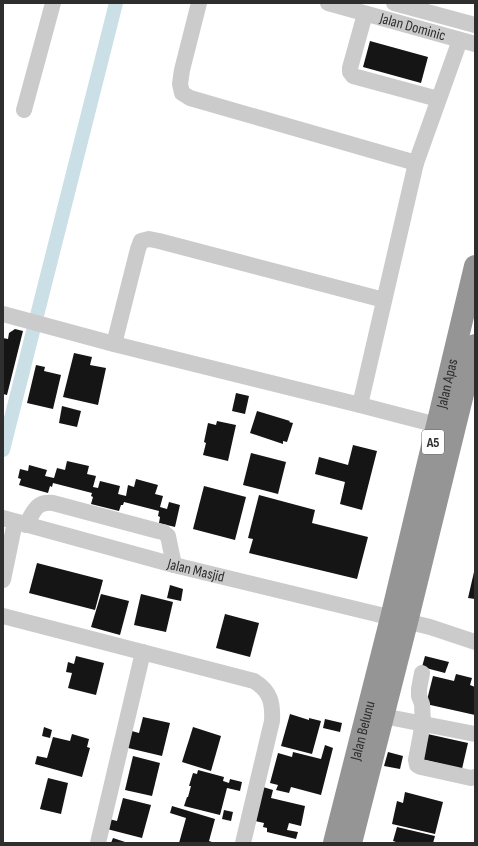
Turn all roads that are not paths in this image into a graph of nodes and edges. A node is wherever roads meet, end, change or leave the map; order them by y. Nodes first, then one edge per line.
1 (53, 3) edge
2 (199, 3) edge
3 (328, 3) edge
4 (394, 3) edge
5 (365, 14) junction
6 (475, 26) edge
7 (467, 42) edge
8 (438, 99) junction
9 (24, 110) dead end
10 (416, 163) junction
11 (475, 266) edge
12 (384, 300) junction
13 (3, 315) edge
14 (114, 344) junction
15 (475, 345) edge
16 (360, 405) junction
17 (437, 424) junction
18 (12, 521) edge
19 (174, 565) junction
20 (3, 580) edge
21 (3, 616) edge
22 (399, 620) junction
23 (475, 642) edge
24 (144, 652) junction
25 (422, 674) dead end
26 (383, 716) junction
27 (423, 723) junction
28 (475, 734) edge
29 (475, 778) edge
30 (98, 843) edge
31 (242, 843) edge
32 (334, 843) edge
33 (350, 843) edge

1 - 9 street
2 - 10 street
3 - 5 street, Jalan Dominic
4 - 6 street, Jalan Dominic
5 - 7 street, Jalan Dominic
5 - 8 street
7 - 8 street
8 - 10 street
10 - 12 street
11 - 17 highway, Jalan Apas / A5
12 - 14 street
12 - 16 street
13 - 14 street
14 - 16 street
15 - 22 highway, Jalan Apas / A5
16 - 17 street
17 - 22 highway, Jalan Apas / A5
18 - 19 street, Jalan Masjid
18 - 19 street
18 - 20 street
19 - 22 street, Jalan Masjid
21 - 24 street
22 - 23 street, Jalan Masjid
22 - 26 highway, Jalan Belunu / A5
22 - 32 highway, Jalan Belunu / A5
24 - 30 street
24 - 31 street
25 - 27 street
26 - 27 street
26 - 33 highway, Jalan Belunu / A5
27 - 28 street
27 - 29 street

